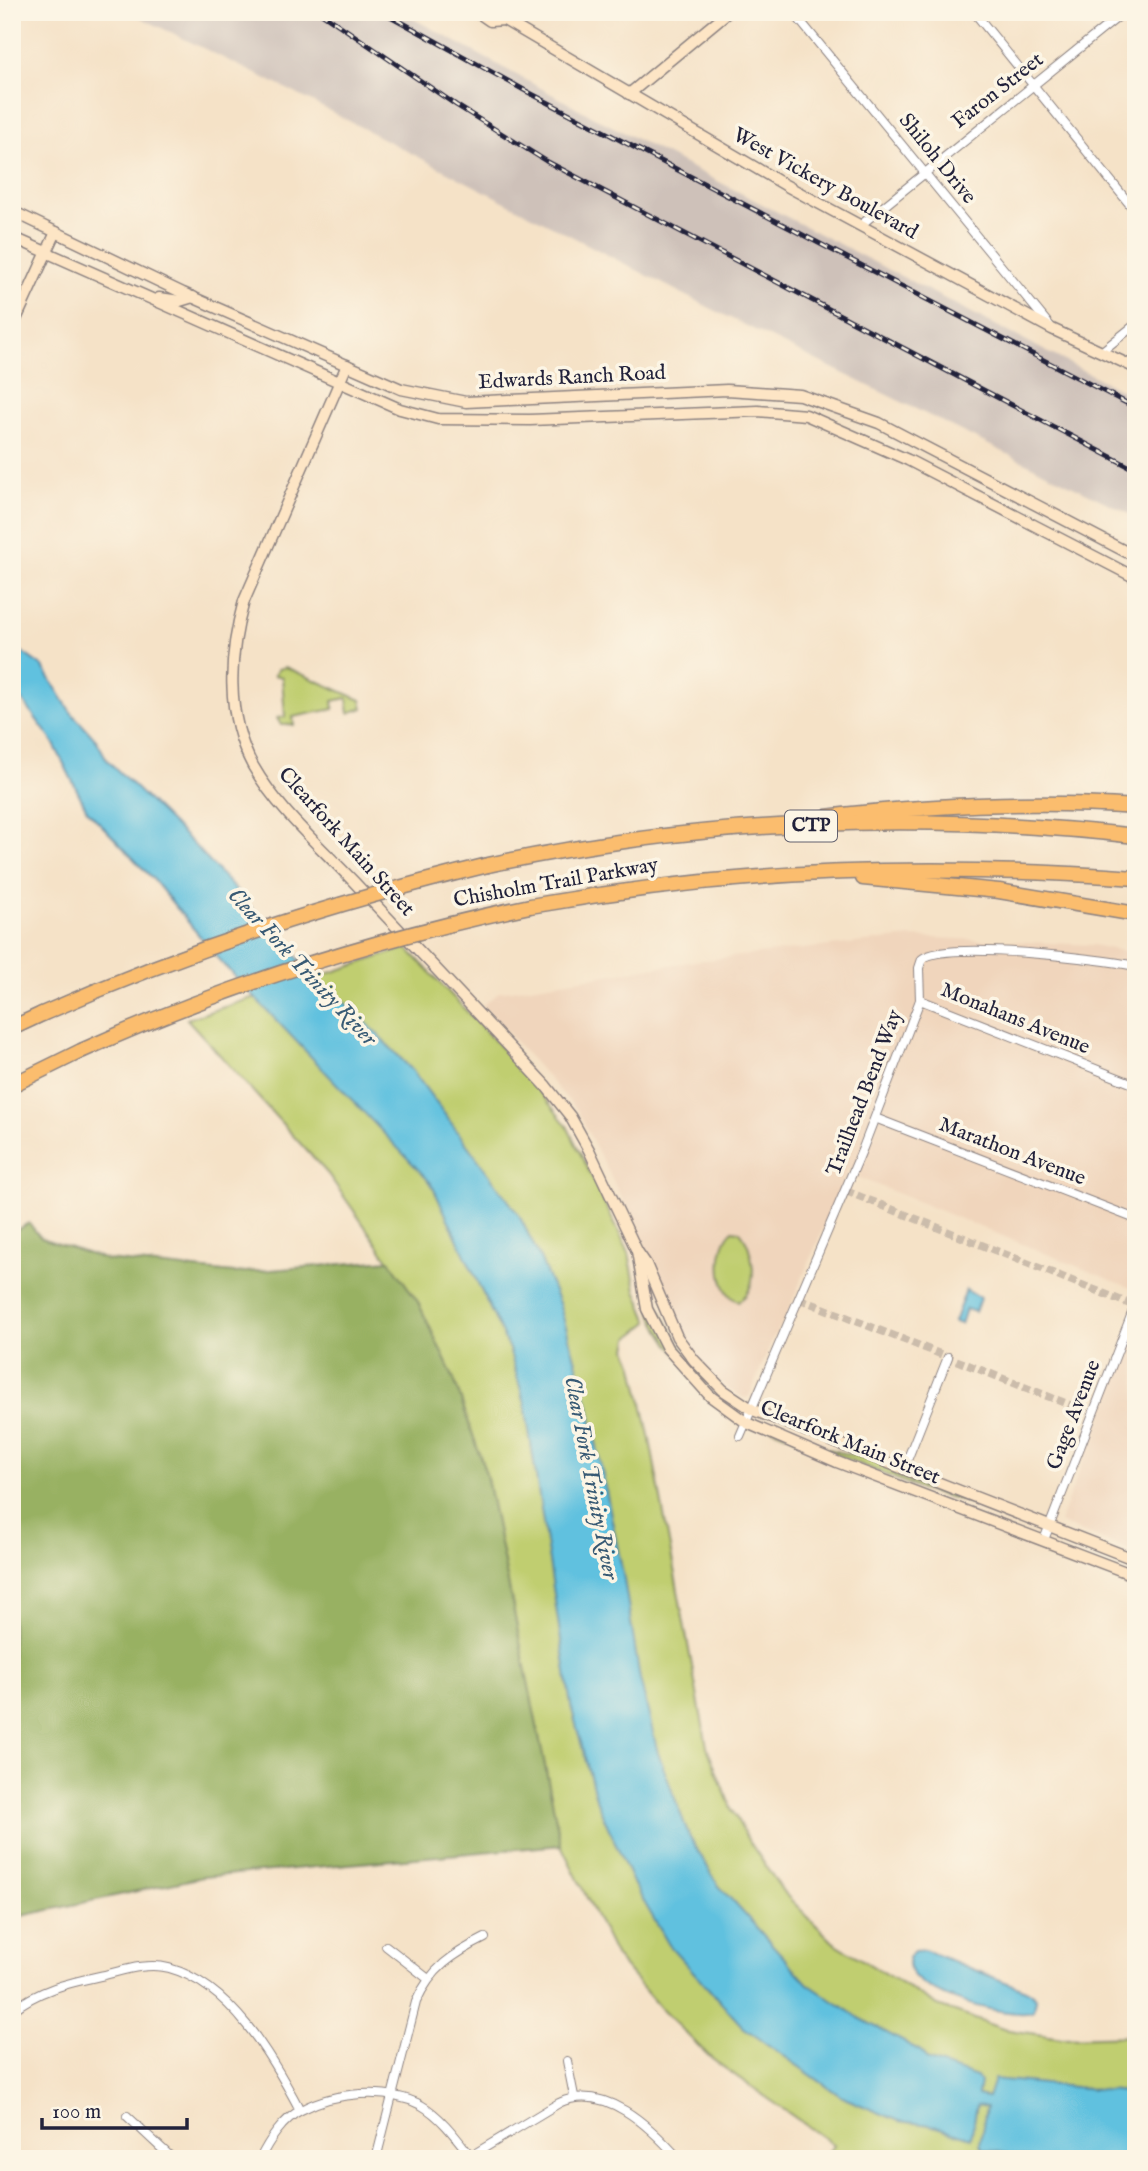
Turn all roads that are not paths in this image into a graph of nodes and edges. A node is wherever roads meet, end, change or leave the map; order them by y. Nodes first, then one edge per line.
1 (477, 12) edge
2 (728, 12) edge
3 (793, 12) edge
4 (974, 12) edge
5 (1124, 12) edge
6 (501, 16) edge
7 (1034, 86) junction
8 (629, 93) junction
9 (924, 171) junction
10 (12, 211) edge
11 (1136, 212) edge
12 (862, 224) junction
13 (56, 232) junction
14 (12, 237) edge
15 (47, 253) junction
16 (136, 293) junction
17 (194, 297) junction
18 (1136, 324) edge
19 (12, 328) edge
20 (1052, 329) junction
21 (1101, 352) junction
22 (347, 365) junction
23 (1136, 368) edge
24 (339, 381) junction
25 (509, 400) junction
26 (510, 420) junction
27 (879, 422) junction
28 (870, 443) junction
29 (1136, 557) edge
30 (1136, 578) edge
31 (1136, 807) edge
32 (700, 831) junction
33 (1136, 836) edge
34 (799, 872) junction
35 (1136, 878) edge
36 (1136, 914) edge
37 (1136, 966) edge
38 (920, 1000) junction
39 (12, 1028) edge
40 (12, 1085) edge
41 (1136, 1085) edge
42 (875, 1118) junction
43 (1136, 1219) edge
44 (637, 1251) junction
45 (1136, 1303) edge
46 (948, 1357) dead end
47 (753, 1410) junction
48 (747, 1423) junction
49 (740, 1436) dead end
50 (904, 1468) junction
51 (1049, 1527) junction
52 (1044, 1540) junction
53 (1136, 1560) edge
54 (1136, 1576) edge
55 (485, 1938) dead end
56 (386, 1946) dead end
57 (427, 1978) junction
58 (12, 2011) edge
59 (567, 2061) dead end
60 (390, 2095) junction
61 (574, 2096) junction
62 (300, 2110) junction
63 (127, 2116) dead end
64 (472, 2157) edge
65 (173, 2159) edge
66 (260, 2159) edge
67 (376, 2159) edge
68 (679, 2159) edge

1 - 6 street, West Vickery Boulevard
2 - 8 street
3 - 9 street, Shiloh Drive
4 - 7 street
5 - 7 street, Faron Street
6 - 8 street, West Vickery Boulevard
7 - 9 street, Faron Street
7 - 11 street
8 - 12 street, West Vickery Boulevard
9 - 12 street, Faron Street
9 - 20 street, Shiloh Drive
10 - 13 street, Edwards Ranch Road
12 - 20 street, West Vickery Boulevard
13 - 15 street
13 - 17 street, Edwards Ranch Road
14 - 15 street, Edwards Ranch Road
15 - 16 street, Edwards Ranch Road
15 - 19 street
16 - 17 street
16 - 24 street, Edwards Ranch Road
17 - 22 street, Edwards Ranch Road
18 - 21 street
20 - 21 street, West Vickery Boulevard
21 - 23 street, West Vickery Boulevard
22 - 24 street, Clearfork Main Street
22 - 25 street, Edwards Ranch Road
24 - 26 street, Edwards Ranch Road
24 - 44 street, Clearfork Main Street
25 - 26 street
25 - 27 street, Edwards Ranch Road
26 - 28 street, Edwards Ranch Road
27 - 28 street
27 - 29 street, Edwards Ranch Road
28 - 30 street, Edwards Ranch Road
31 - 32 highway
32 - 33 highway, Chisholm Trail Parkway / CTP
32 - 39 highway, Chisholm Trail Parkway / CTP, bridge
34 - 35 highway, Chisholm Trail Parkway / CTP
34 - 36 highway
34 - 40 highway, Chisholm Trail Parkway / CTP, bridge
37 - 38 street, Trailhead Bend Way
38 - 41 street, Monahans Avenue
38 - 42 street, Trailhead Bend Way
42 - 43 street, Marathon Avenue
42 - 47 street, Trailhead Bend Way
44 - 47 street, Clearfork Main Street
44 - 48 street, Clearfork Main Street
45 - 51 street, Gage Avenue
46 - 50 street
47 - 48 street, Trailhead Bend Way
47 - 50 street, Clearfork Main Street
48 - 49 street, Trailhead Bend Way
48 - 52 street, Clearfork Main Street
50 - 51 street, Clearfork Main Street
51 - 52 street, Gage Avenue
51 - 53 street, Clearfork Main Street
52 - 54 street, Clearfork Main Street
55 - 57 street
56 - 57 street
57 - 60 street
58 - 62 street
59 - 61 street
60 - 62 street
60 - 64 street
60 - 67 street
61 - 64 street
61 - 68 street
62 - 66 street
63 - 65 street

